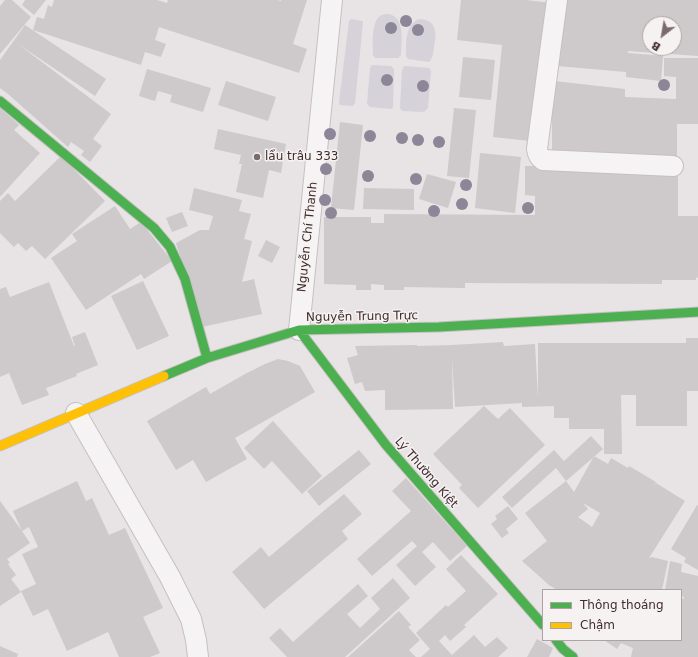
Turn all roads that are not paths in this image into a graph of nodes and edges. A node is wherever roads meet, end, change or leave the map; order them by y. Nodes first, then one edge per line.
1 (332, 0) edge
2 (557, 0) edge
3 (0, 101) edge
4 (673, 166) dead end
5 (698, 312) edge
6 (299, 330) junction
7 (207, 358) junction
8 (76, 412) junction
9 (0, 446) edge
10 (542, 624) edge
11 (557, 641) edge
12 (198, 657) edge
13 (573, 657) edge

1 - 6 street, Nguyễn Chí Thanh
2 - 4 street
3 - 7 street
5 - 6 street, Nguyễn Trung Trực
6 - 7 street, Nguyễn Trung Trực
6 - 10 street, Lý Thường Kiệt
7 - 8 street, Nguyễn Trung Trực
8 - 9 street, Nguyễn Trung Trực
8 - 12 street
11 - 13 street

